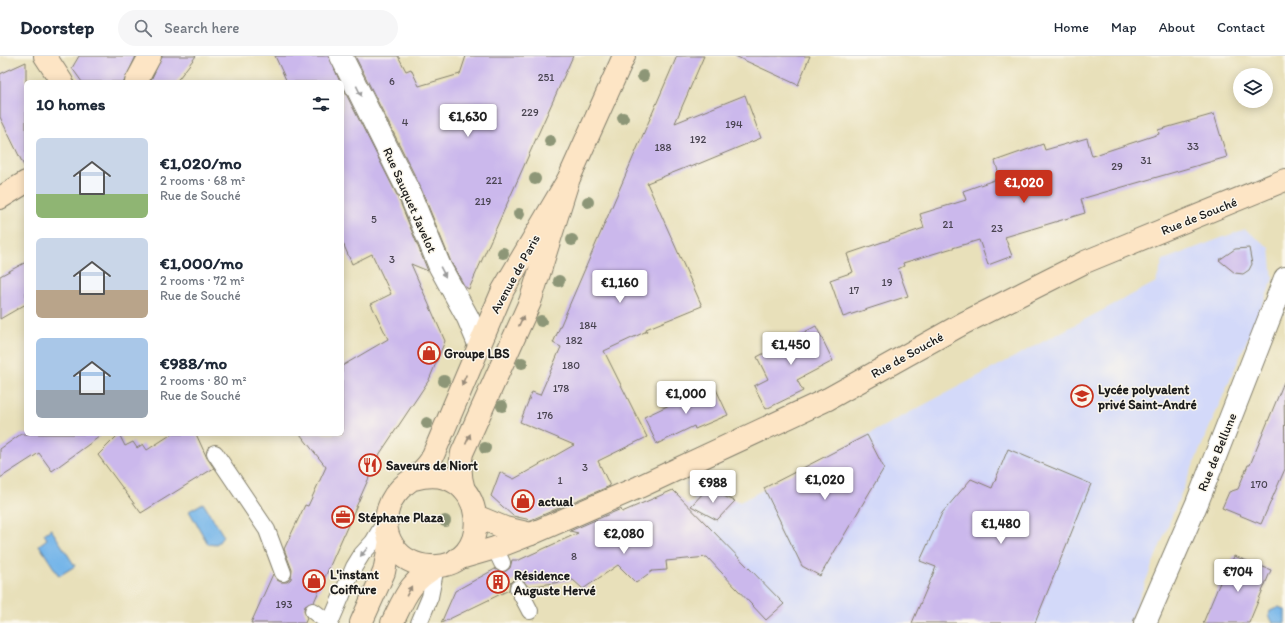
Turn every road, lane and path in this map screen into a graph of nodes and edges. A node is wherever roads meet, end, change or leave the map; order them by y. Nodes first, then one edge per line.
1 (45, 56) edge
2 (150, 56) edge
3 (341, 56) edge
4 (624, 56) edge
5 (61, 80) edge
6 (137, 80) edge
7 (570, 178) junction
8 (24, 183) edge
9 (1284, 183) edge
10 (0, 198) edge
11 (1285, 284) edge
12 (479, 344) junction
13 (215, 453) dead end
14 (414, 479) junction
15 (464, 490) junction
16 (476, 516) junction
17 (386, 520) junction
18 (531, 534) junction
19 (390, 541) junction
20 (457, 559) junction
21 (436, 567) junction
22 (283, 573) dead end
23 (518, 588) dead end
24 (313, 611) dead end
25 (530, 611) dead end
26 (330, 623) edge
27 (361, 623) edge
28 (392, 623) edge
29 (419, 623) edge
30 (1145, 623) edge

1 - 5 main road
2 - 6 main road
3 -> 12 street, Rue Sauquet Javelot
4 - 7 main road, Avenue de Paris
7 - 12 main road, Avenue de Paris
15 -> 7 main road, Avenue de Paris
8 - 10 main road
9 - 18 main road, Rue de Souché
11 - 30 street, Rue de Bellune
12 -> 14 main road, Avenue de Paris
13 - 22 lane
14 - 15 main road
14 - 17 main road
15 - 16 main road
16 - 18 main road
16 - 20 main road
17 - 19 main road
17 -> 26 lane
18 - 20 main road, Rue de Souché
19 - 21 main road
19 - 27 main road
20 - 21 main road
28 -> 21 main road
21 - 29 lane
23 - 25 lane
24 - 26 lane

